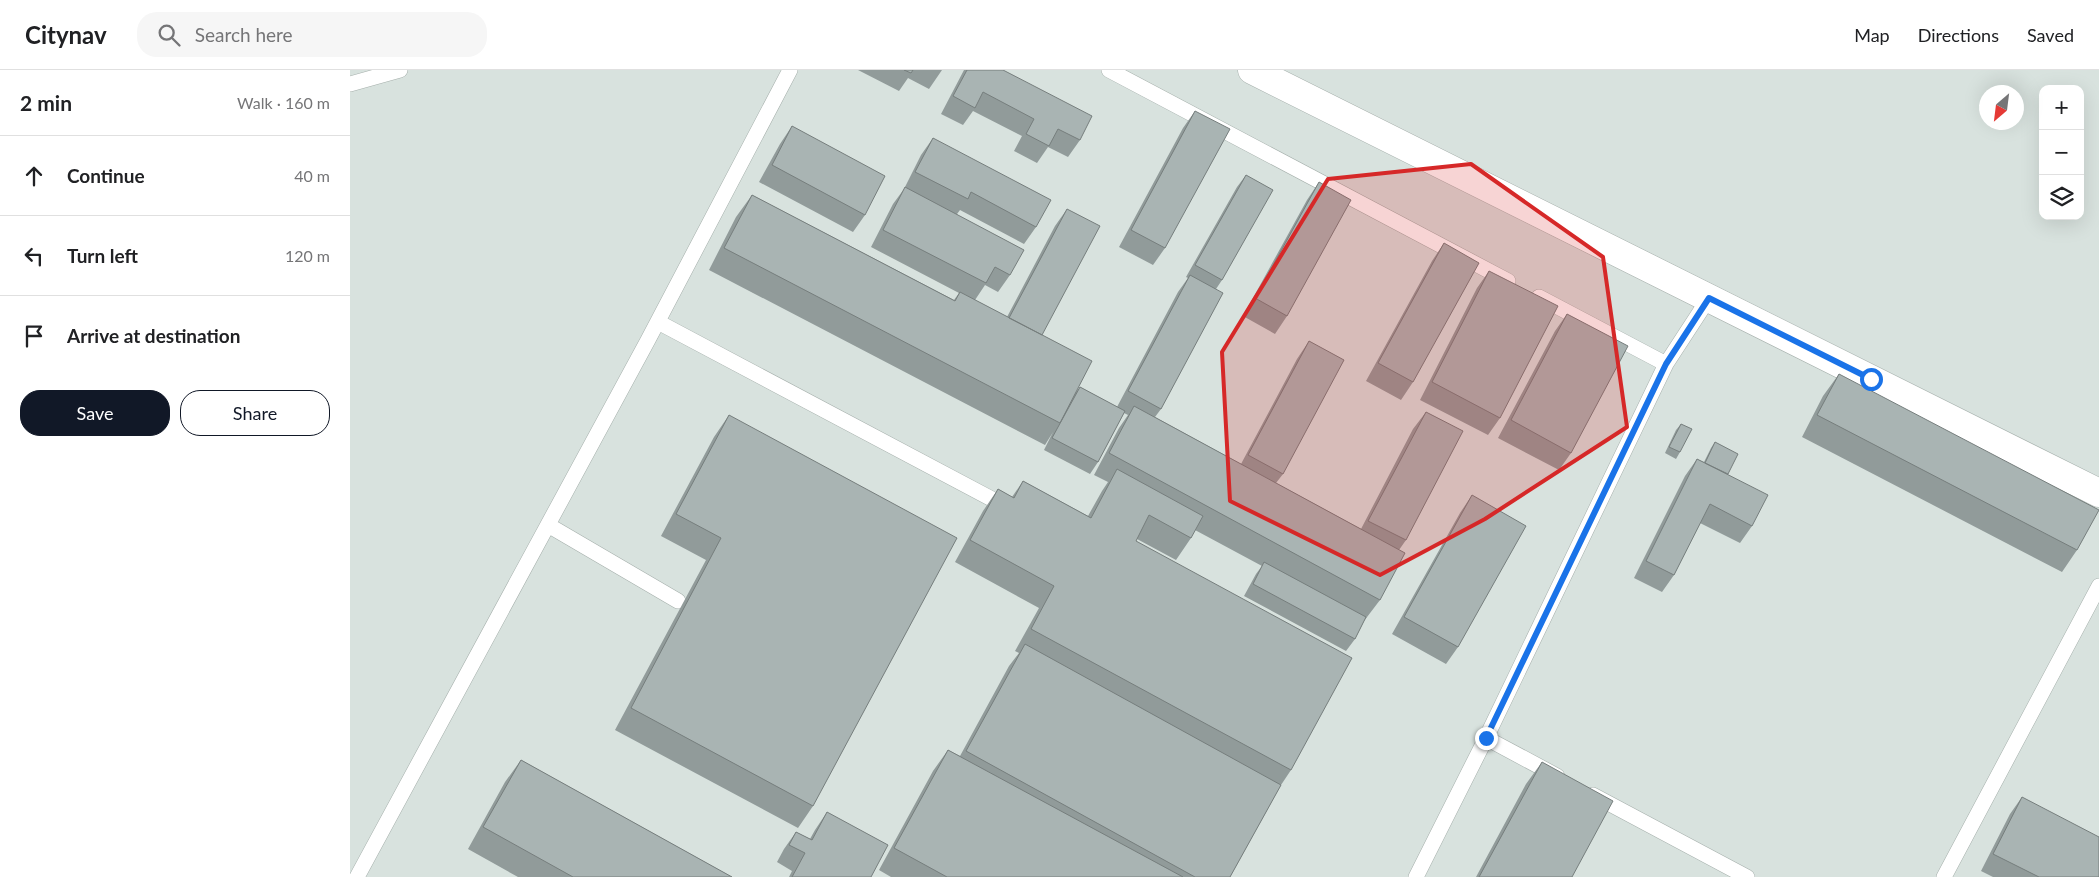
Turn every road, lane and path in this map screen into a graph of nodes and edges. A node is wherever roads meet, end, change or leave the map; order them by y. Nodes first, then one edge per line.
1 (400, 70) edge
2 (790, 70) edge
3 (1109, 70) edge
4 (1252, 70) edge
5 (350, 84) edge
6 (1709, 298) junction
7 (658, 322) junction
8 (1666, 364) junction
9 (2099, 492) edge
10 (1005, 506) edge
11 (548, 525) junction
12 (2099, 586) edge
13 (678, 601) dead end
14 (1486, 738) junction
15 (357, 877) edge
16 (1416, 877) edge
17 (1747, 877) edge
18 (1944, 877) edge

1 - 5 lane
2 - 7 lane
3 - 8 lane
4 - 6 street
6 - 8 lane
6 - 9 street
7 - 10 lane
7 - 11 lane
8 - 14 lane
11 - 13 lane
11 - 15 lane
12 - 18 lane
14 - 16 lane
14 - 17 lane

